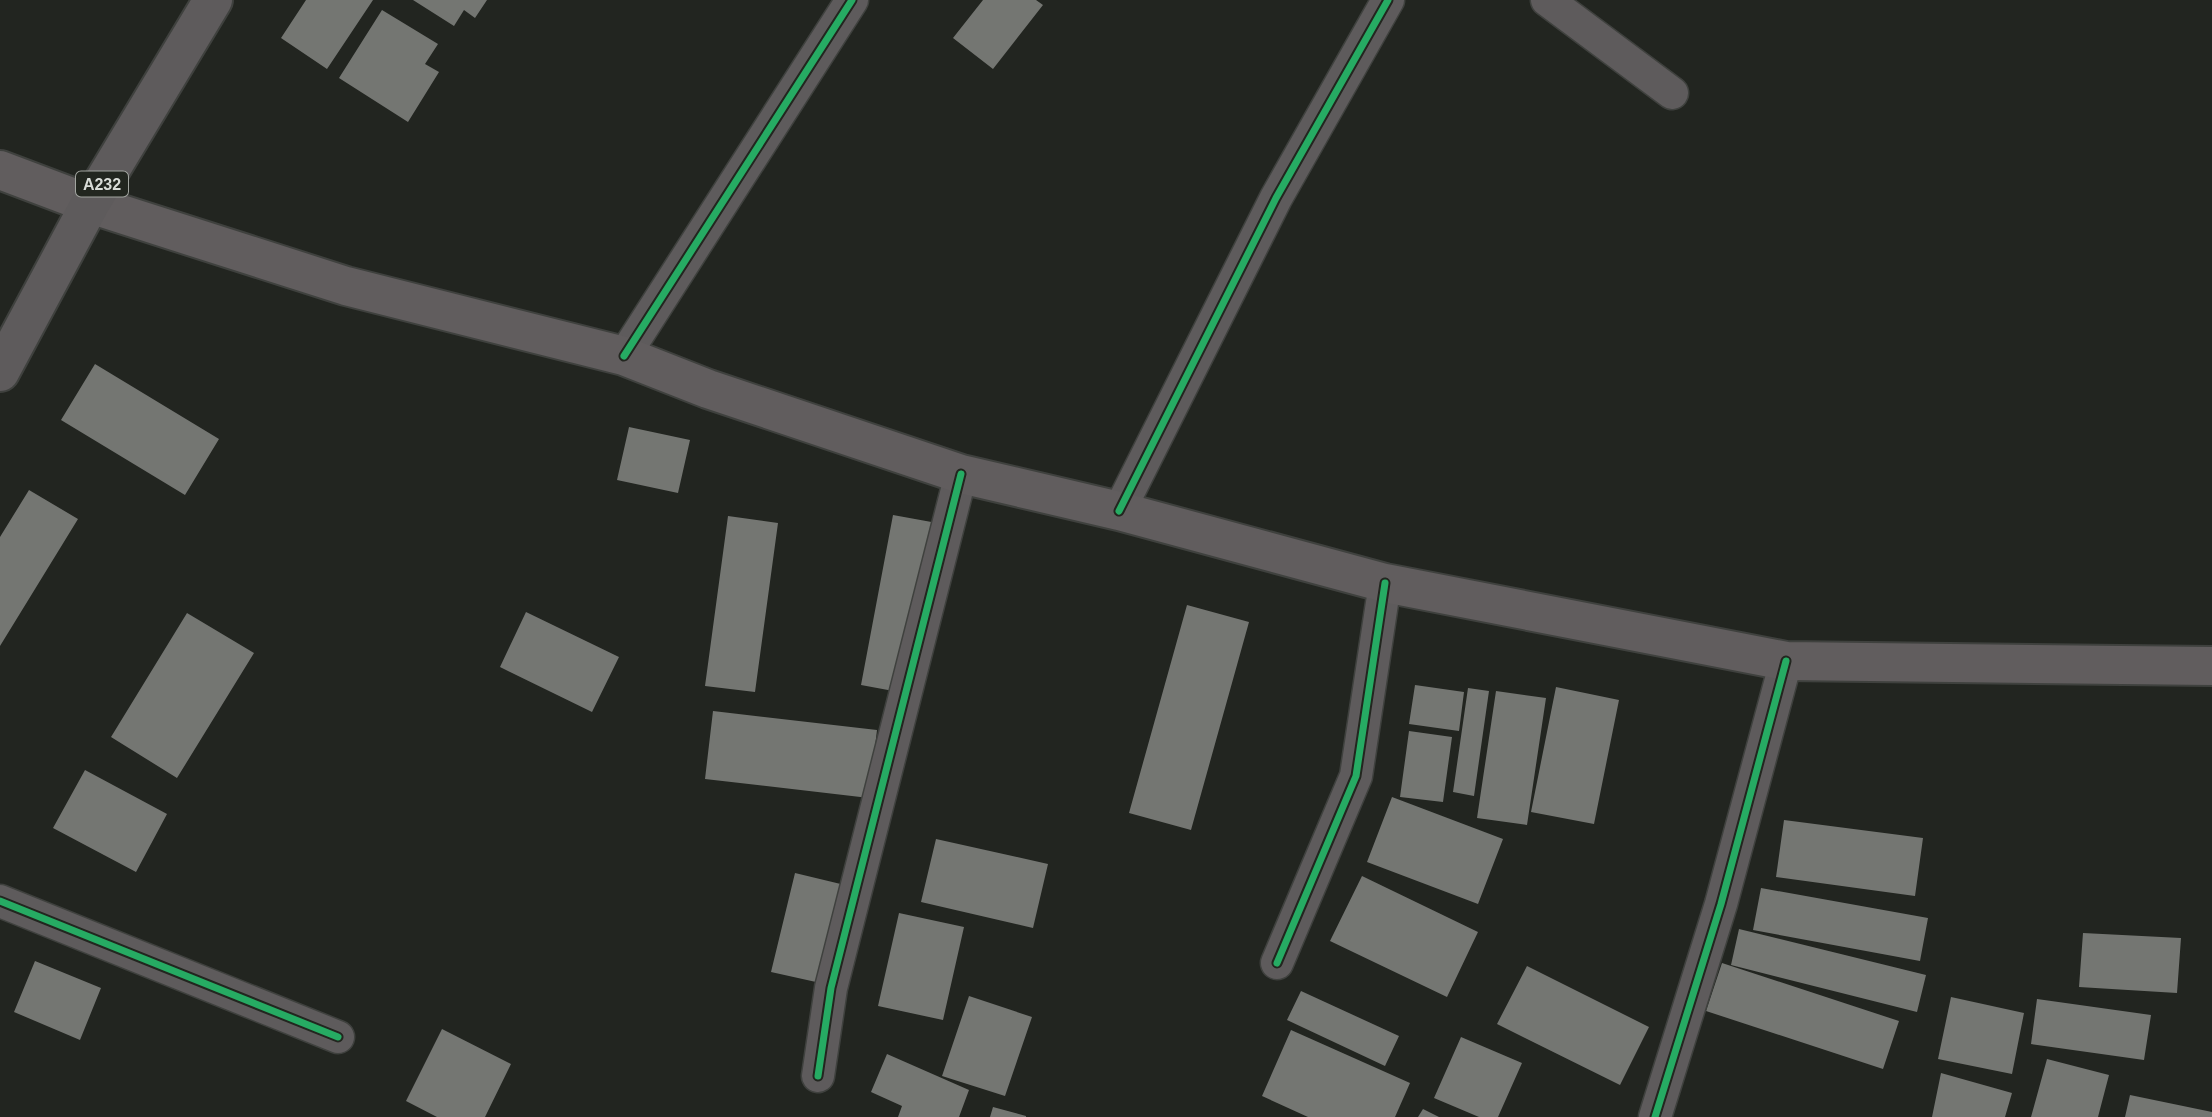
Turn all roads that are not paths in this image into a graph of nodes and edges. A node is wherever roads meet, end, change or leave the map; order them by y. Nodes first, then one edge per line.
1 (213, 0) edge
2 (852, 0) edge
3 (1388, 0) edge
4 (1547, 0) edge
5 (1672, 93) dead end
6 (0, 170) edge
7 (90, 204) junction
8 (624, 356) junction
9 (0, 372) edge
10 (961, 474) junction
11 (1119, 511) junction
12 (1385, 583) junction
13 (1786, 661) junction
14 (2212, 666) edge
15 (0, 901) edge
16 (1278, 963) dead end
17 (338, 1038) dead end
18 (818, 1076) dead end
19 (1655, 1117) edge

1 - 7 main road, A232
2 - 8 street
3 - 11 street
4 - 5 street
6 - 7 main road
7 - 8 main road
7 - 9 main road, A232
8 - 10 main road
10 - 11 main road
10 - 18 street
11 - 12 main road
12 - 13 main road
12 - 16 street
13 - 14 main road
13 - 19 street
15 - 17 street

